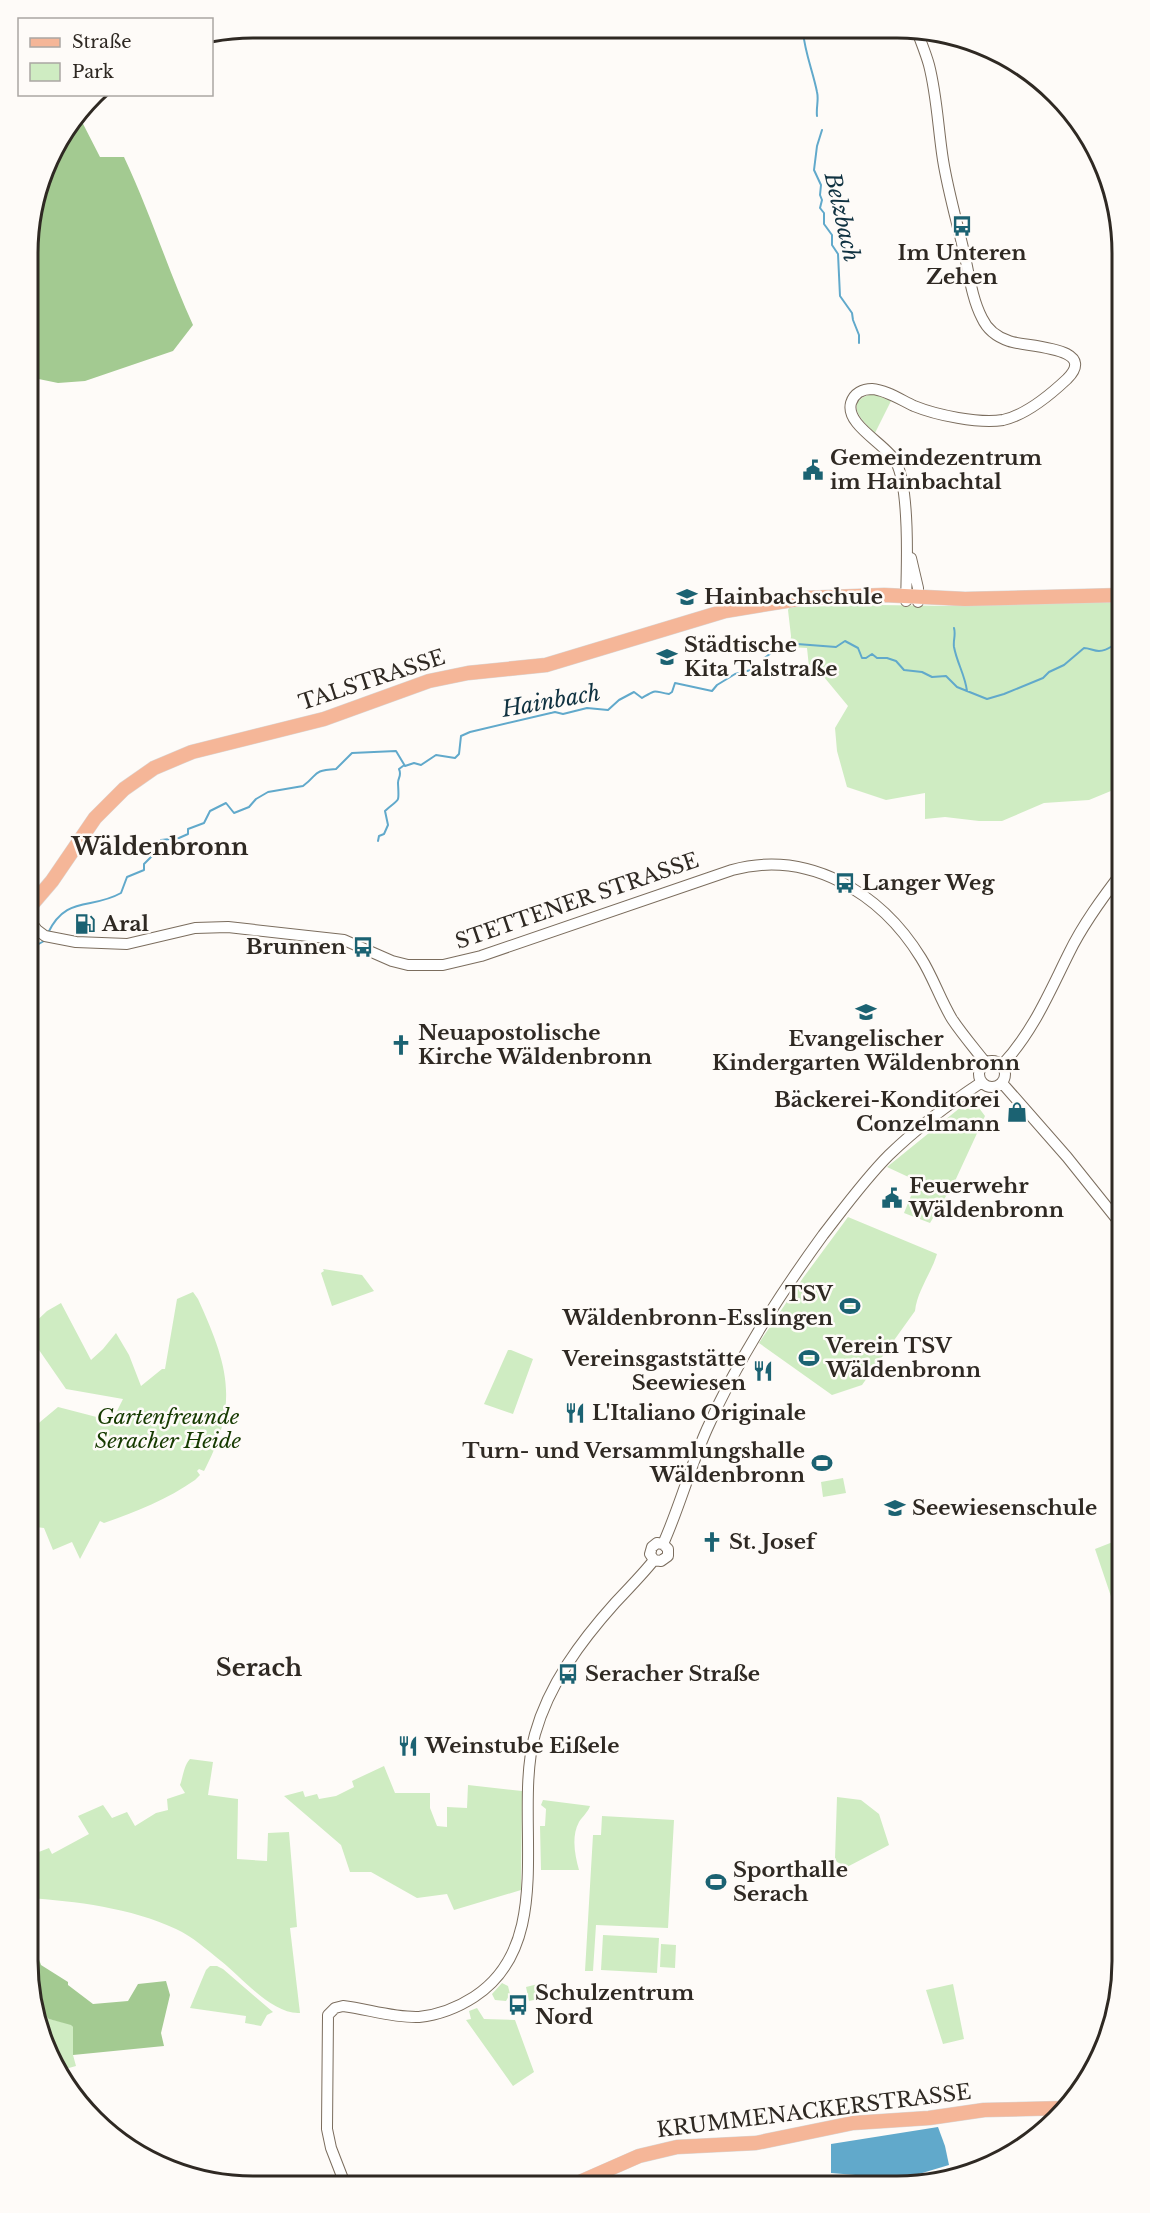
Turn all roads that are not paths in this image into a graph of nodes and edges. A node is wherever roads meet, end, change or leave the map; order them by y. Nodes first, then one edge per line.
1 (920, 39) edge
2 (1112, 595) edge
3 (912, 598) junction
4 (1112, 888) edge
5 (38, 897) edge
6 (38, 928) edge
7 (985, 1062) junction
8 (1002, 1065) junction
9 (982, 1082) junction
10 (1002, 1083) junction
11 (1112, 1213) edge
12 (1054, 2108) edge
13 (342, 2176) edge
14 (593, 2176) edge

1 - 3 street
2 - 3 main road, TALSTRASSE
3 - 5 main road, TALSTRASSE
4 - 8 street
6 - 7 street, STETTENER STRASSE
7 - 8 street
7 - 9 street
8 - 10 street
9 - 10 street
9 - 13 street
10 - 11 street
12 - 14 main road, KRUMMENACKERSTRASSE

